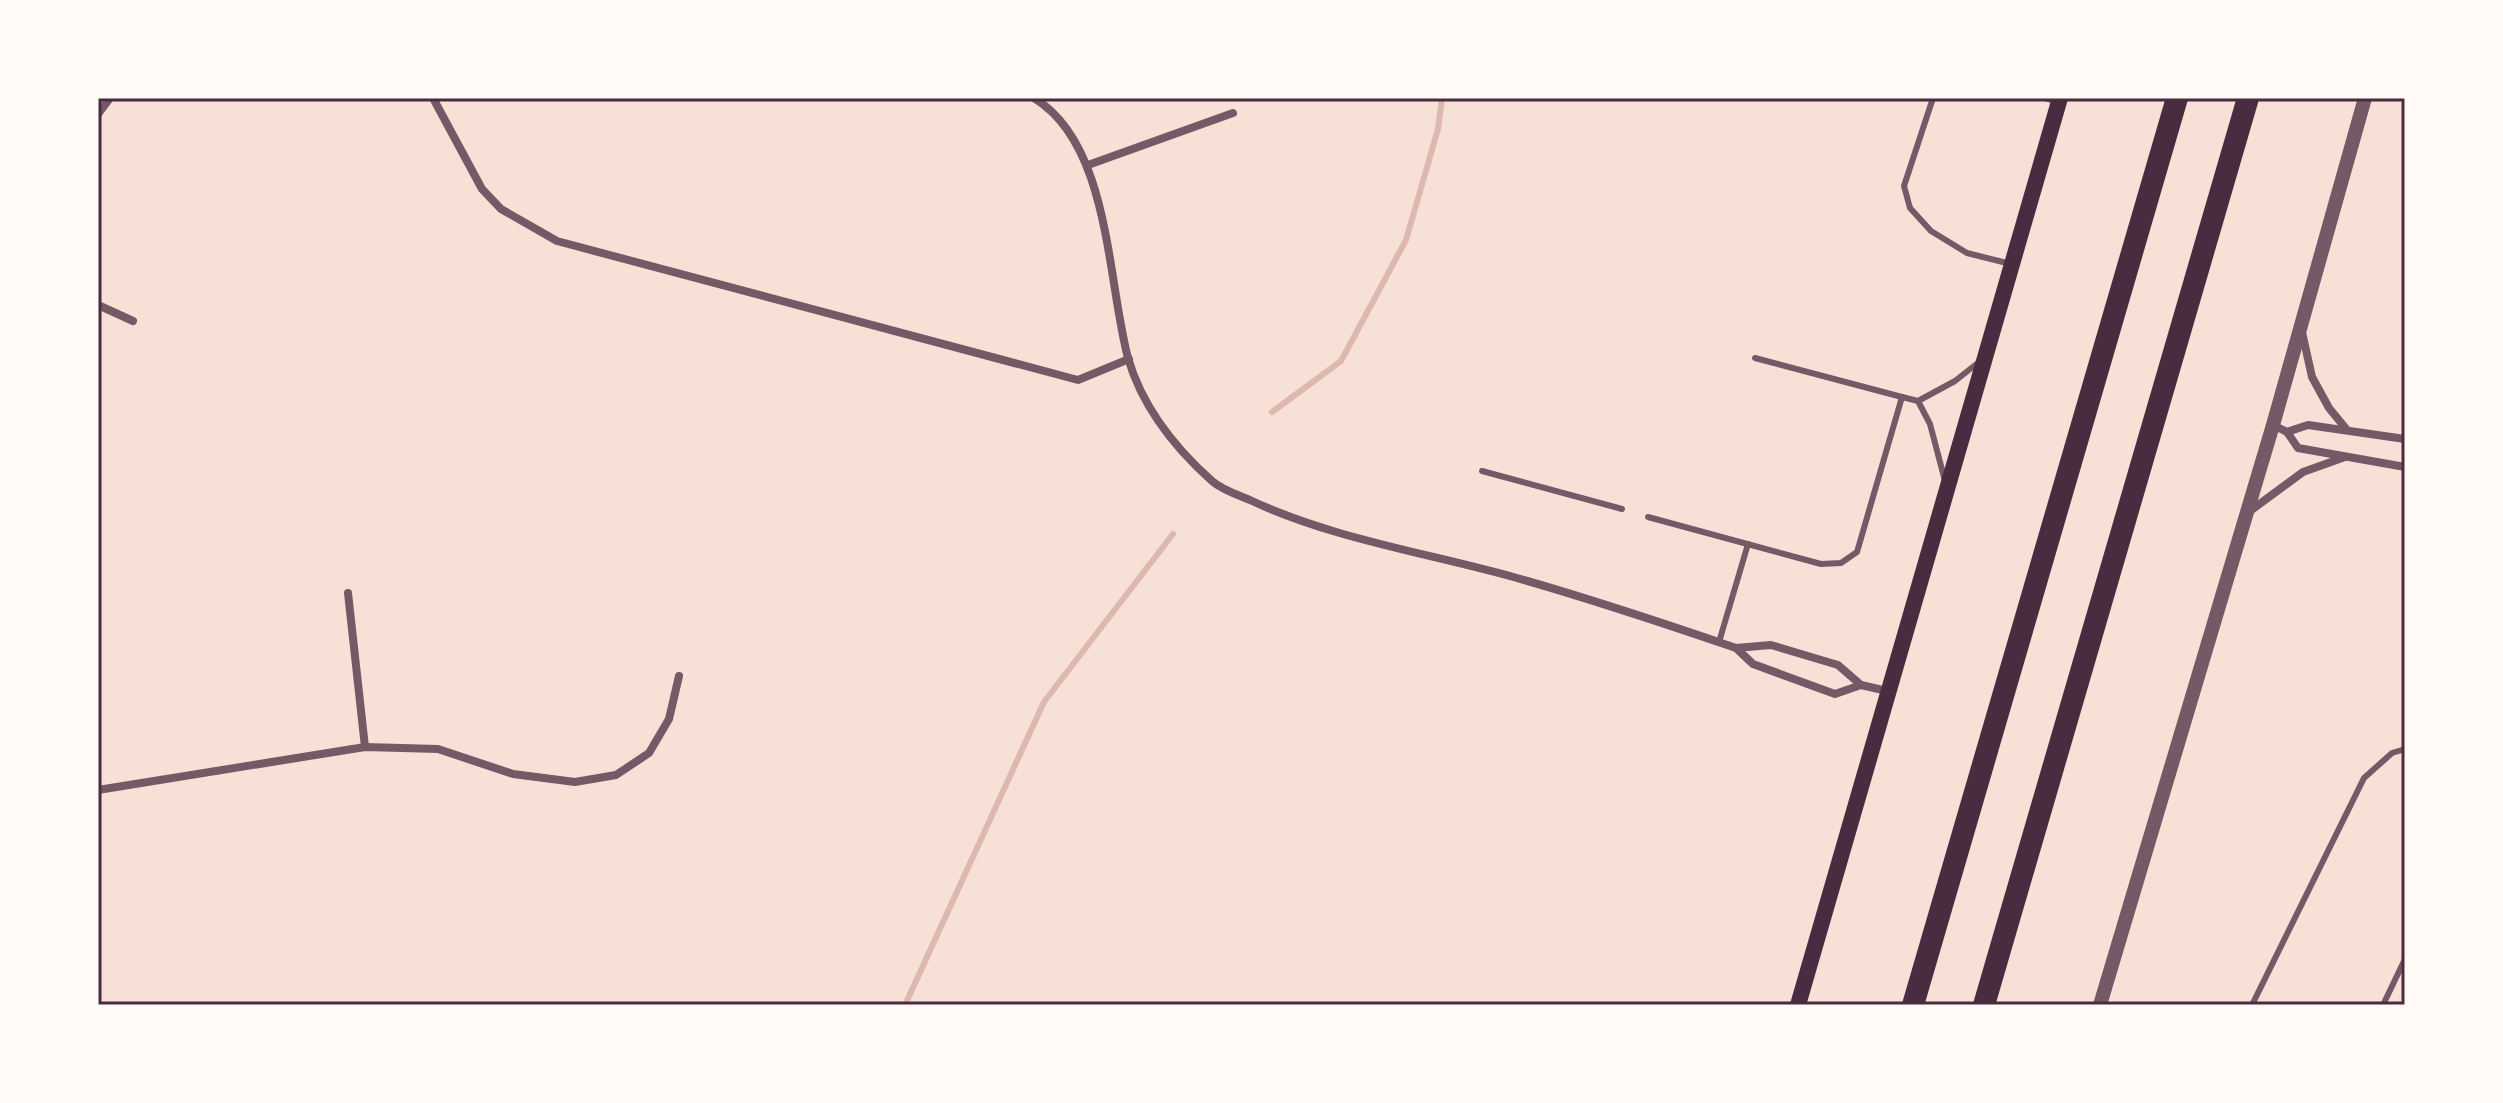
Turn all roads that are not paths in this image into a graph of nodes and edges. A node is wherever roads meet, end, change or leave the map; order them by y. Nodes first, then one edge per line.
1 (110, 98) edge
2 (433, 98) edge
3 (1034, 98) edge
4 (1933, 98) edge
5 (2177, 98) edge
6 (2248, 98) edge
7 (2365, 98) edge
8 (2054, 99) edge
9 (1233, 113) dead end
10 (98, 114) edge
11 (1088, 165) junction
12 (2011, 264) junction
13 (98, 305) edge
14 (133, 321) dead end
15 (2301, 327) junction
16 (1984, 357) junction
17 (1755, 358) dead end
18 (1129, 359) junction
19 (1902, 397) junction
20 (1918, 401) junction
21 (2273, 425) junction
22 (2348, 431) junction
23 (2287, 432) junction
24 (2405, 439) edge
25 (2347, 457) junction
26 (2405, 467) edge
27 (1482, 471) dead end
28 (1947, 487) junction
29 (1622, 509) dead end
30 (2246, 514) junction
31 (1648, 517) dead end
32 (1748, 544) junction
33 (348, 593) dead end
34 (1719, 642) junction
35 (1736, 648) junction
36 (679, 676) dead end
37 (1861, 685) junction
38 (1887, 691) junction
39 (365, 747) junction
40 (2405, 749) edge
41 (98, 790) edge
42 (2405, 959) edge
43 (1798, 1005) edge
44 (1913, 1005) edge
45 (1984, 1005) edge
46 (2100, 1005) edge
47 (2252, 1005) edge
48 (2383, 1005) edge

1 - 10 street
2 - 18 street
3 - 11 street
4 - 12 lane
5 - 44 highway
6 - 45 highway
7 - 15 street
8 - 12 main road
9 - 11 street
11 - 18 street
12 - 16 main road
13 - 14 street
15 - 21 street
15 - 22 street
16 - 20 lane
16 - 28 main road
17 - 19 lane
18 - 34 street
19 - 20 lane
19 - 32 lane
20 - 28 lane
21 - 23 street
21 - 30 street
22 - 23 street
22 - 24 street
23 - 25 street
25 - 26 street
25 - 30 street
27 - 29 lane
28 - 38 main road
30 - 46 street
31 - 32 lane
32 - 34 lane
33 - 39 street
34 - 35 street
35 - 37 street
35 - 37 street
36 - 39 street
37 - 38 street
38 - 43 main road
39 - 41 street
40 - 47 lane
42 - 48 lane

